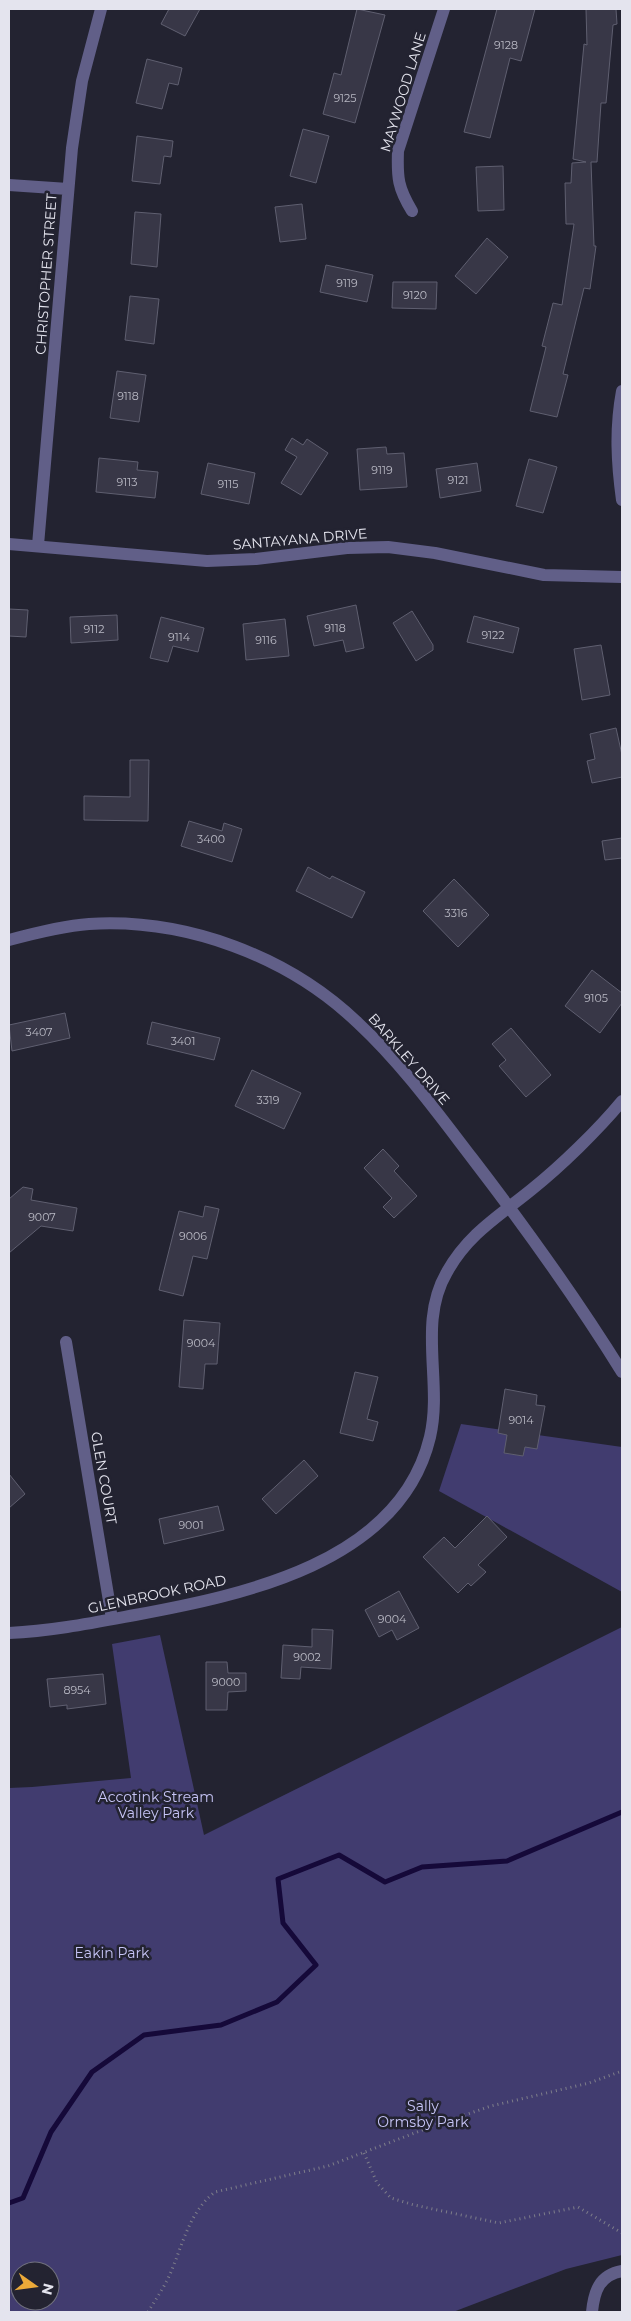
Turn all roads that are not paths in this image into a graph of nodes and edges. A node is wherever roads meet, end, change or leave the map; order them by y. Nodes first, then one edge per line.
1 (101, 9) edge
2 (444, 9) edge
3 (9, 185) edge
4 (68, 189) junction
5 (412, 211) dead end
6 (622, 391) edge
7 (622, 500) edge
8 (9, 544) edge
9 (38, 546) junction
10 (622, 577) edge
11 (9, 940) edge
12 (622, 1101) edge
13 (509, 1207) junction
14 (66, 1342) dead end
15 (622, 1372) edge
16 (112, 1619) junction
17 (9, 1633) edge
18 (622, 2271) edge
19 (592, 2312) edge

1 - 4 street, CHRISTOPHER STREET
2 - 5 street, MAYWOOD LANE
3 - 4 street
4 - 9 street, CHRISTOPHER STREET
6 - 7 street
8 - 9 street, SANTAYANA DRIVE
9 - 10 street, SANTAYANA DRIVE
11 - 13 street, BARKLEY DRIVE
12 - 13 street, GLENBROOK ROAD
13 - 15 street, BARKLEY DRIVE
13 - 16 street, GLENBROOK ROAD
14 - 16 street, GLEN COURT
16 - 17 street, GLENBROOK ROAD
18 - 19 street

